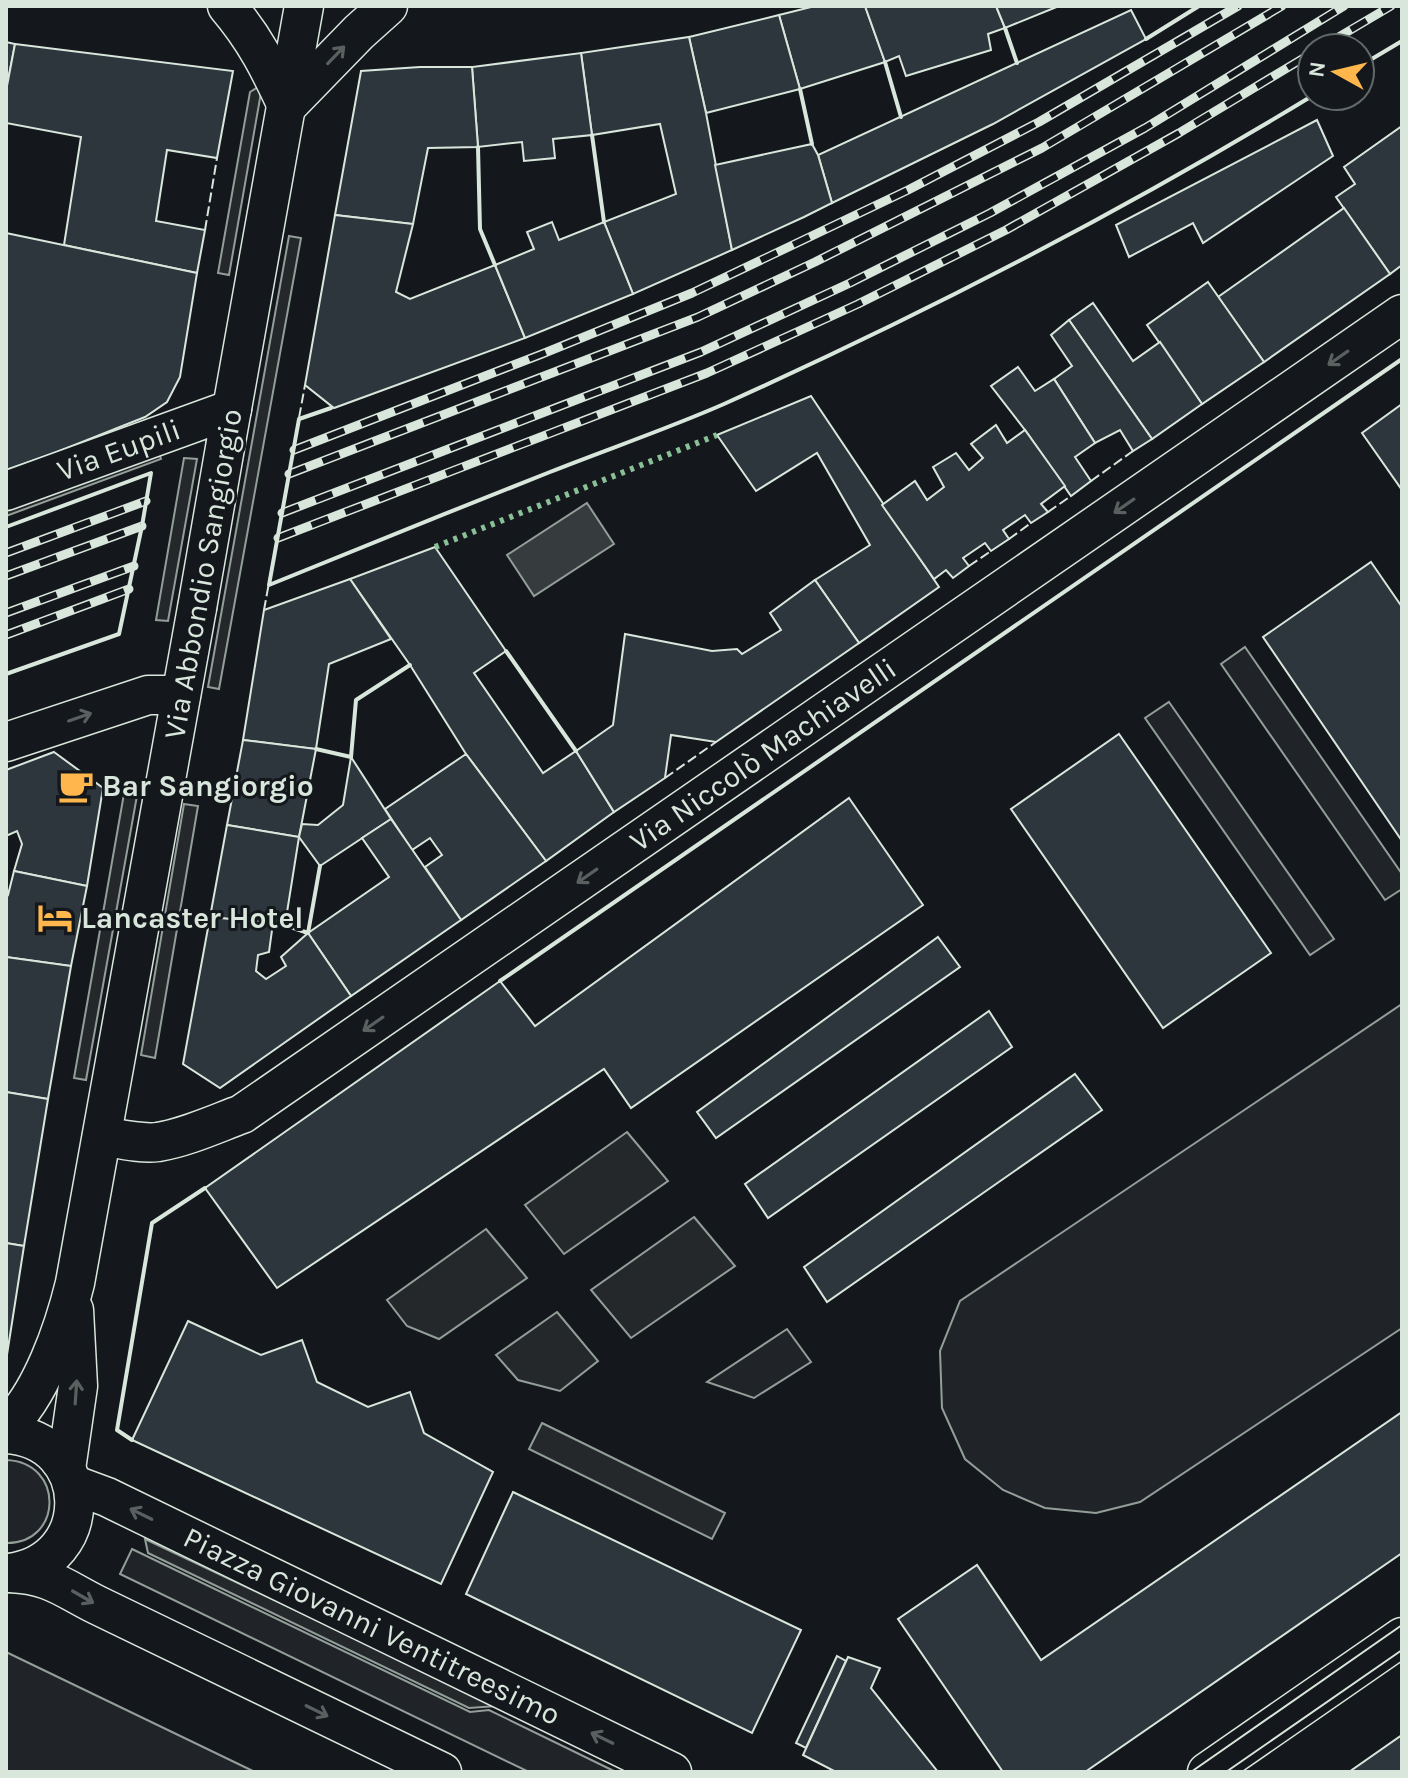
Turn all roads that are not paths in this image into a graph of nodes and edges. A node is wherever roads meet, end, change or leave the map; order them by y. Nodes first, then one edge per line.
1 (227, 6) edge
2 (304, 6) edge
3 (388, 6) edge
4 (287, 106) junction
5 (1402, 314) edge
6 (229, 426) junction
7 (6, 491) edge
8 (181, 695) junction
9 (6, 742) edge
10 (102, 1136) junction
11 (75, 1283) junction
12 (6, 1427) edge
13 (6, 1434) edge
14 (69, 1476) junction
15 (8, 1573) edge
16 (1402, 1637) edge
17 (442, 1772) edge
18 (672, 1772) edge
19 (1207, 1772) edge

1 - 4 street
2 - 4 street, Via Abbondio Sangiorgio
4 -> 3 street
4 - 6 street, Via Abbondio Sangiorgio
5 -> 10 street, Via Niccolò Machiavelli
6 - 7 street, Via Eupili
6 - 8 street, Via Abbondio Sangiorgio, bridge
9 -> 8 street
8 - 10 street, Via Abbondio Sangiorgio
10 - 11 street, Via Abbondio Sangiorgio
11 - 12 street, Via Abbondio Sangiorgio
14 -> 11 street, Via Abbondio Sangiorgio
13 - 14 street
14 - 15 street, Via Abbondio Sangiorgio
18 -> 14 street, Piazza Giovanni Ventitreesimo
15 -> 17 street
16 - 19 street

